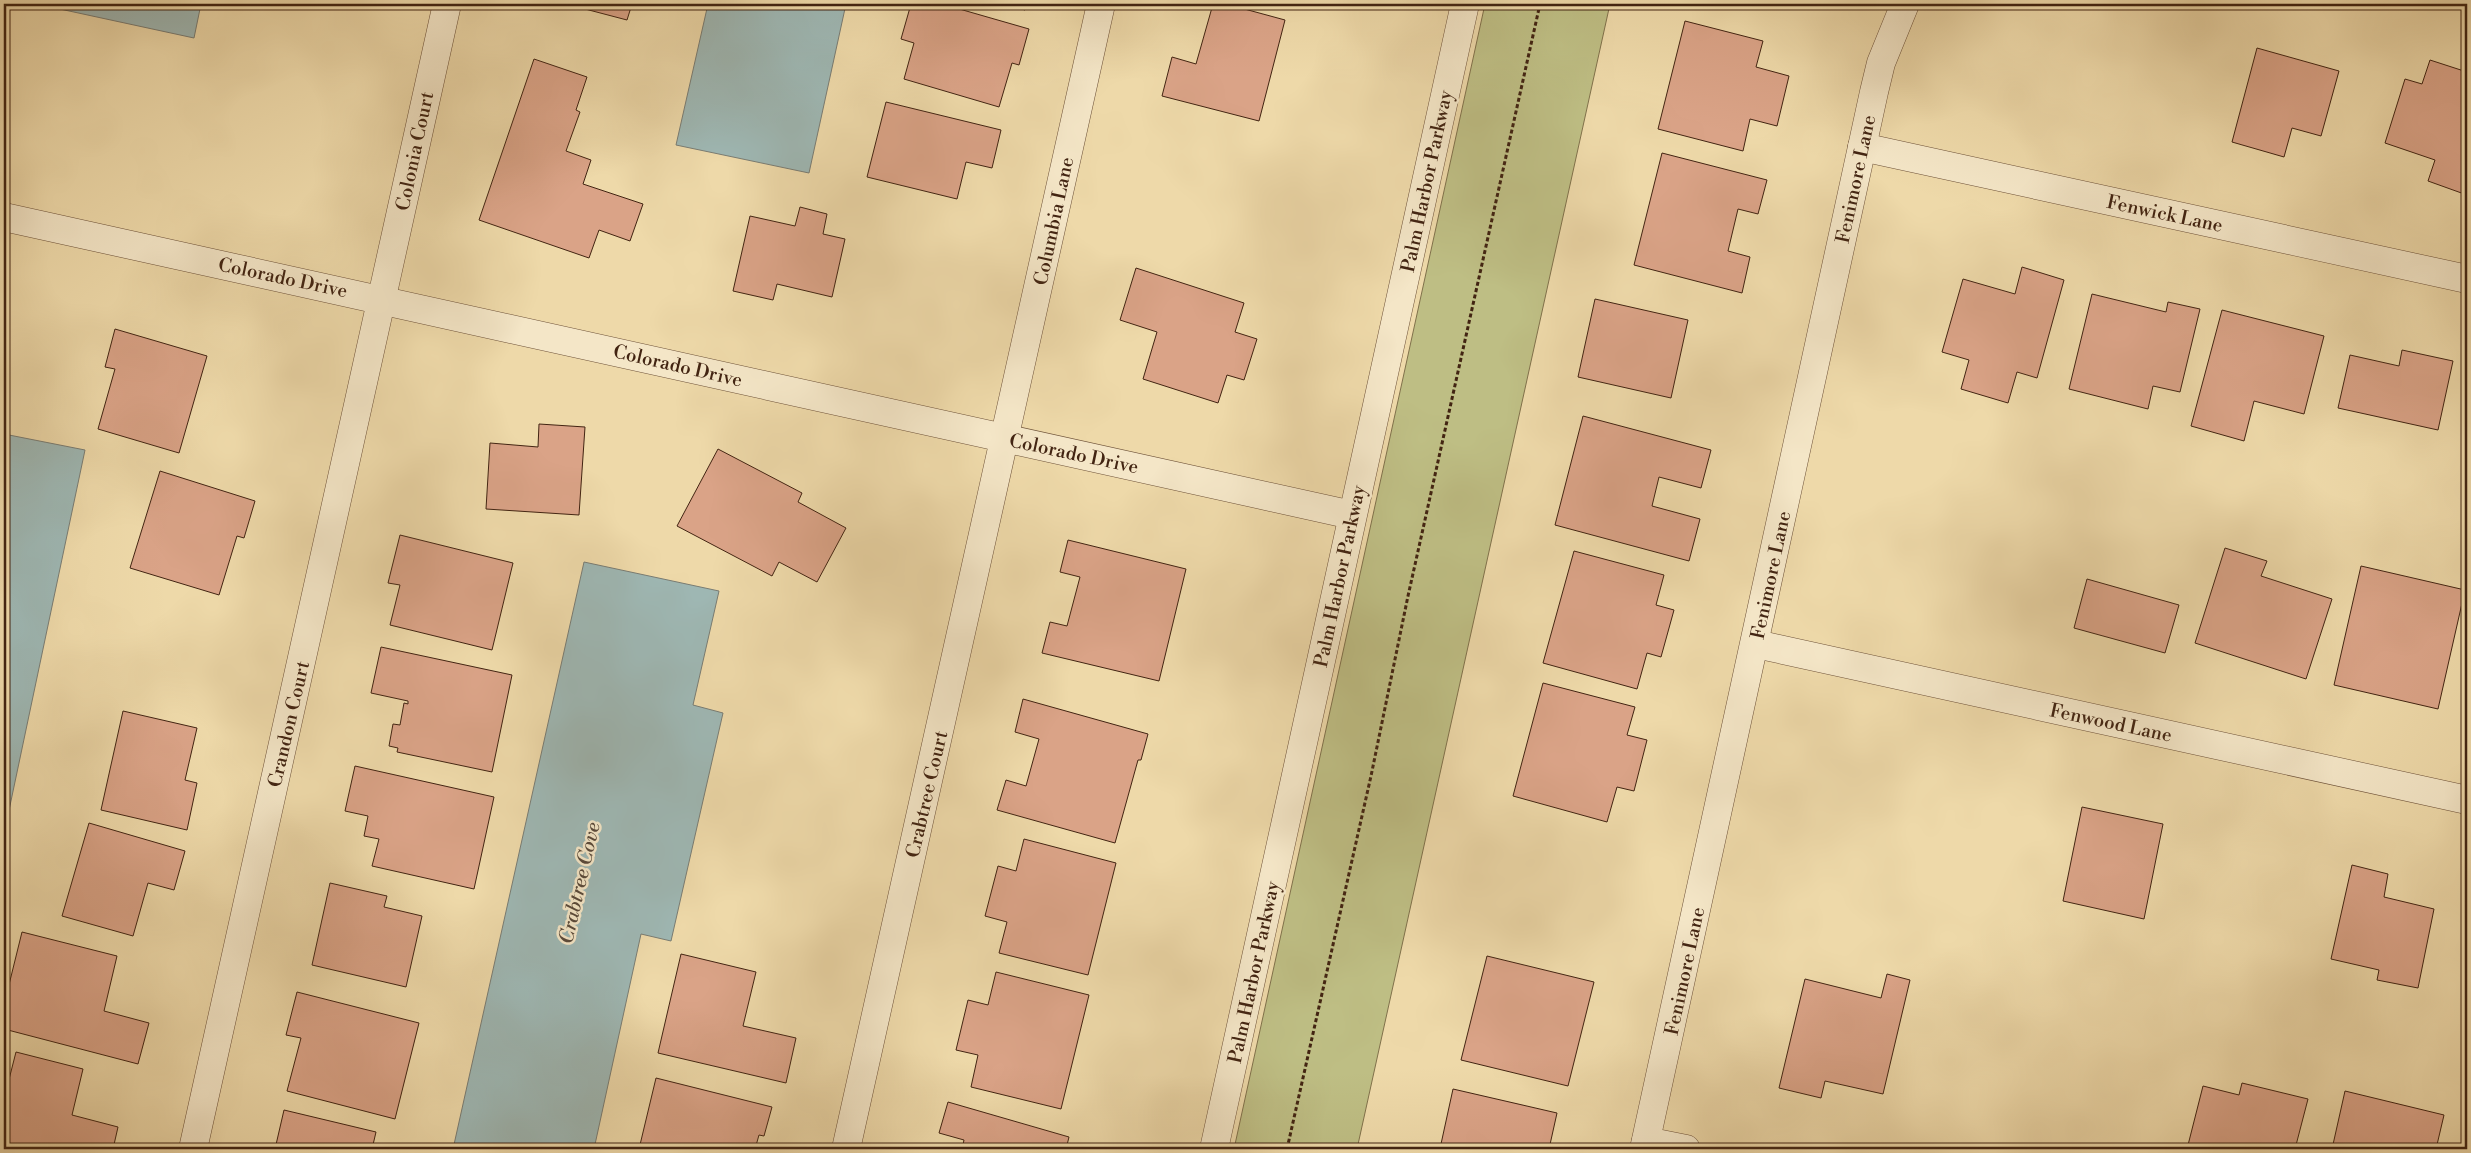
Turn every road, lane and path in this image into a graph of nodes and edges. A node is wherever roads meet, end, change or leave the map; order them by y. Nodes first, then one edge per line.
1 (446, 4) edge
2 (1101, 4) edge
3 (1465, 4) edge
4 (1540, 4) edge
5 (1905, 4) edge
6 (1862, 147) junction
7 (4, 217) edge
8 (2467, 279) edge
9 (382, 299) junction
10 (1005, 438) junction
11 (1352, 515) junction
12 (1756, 644) junction
13 (2467, 800) edge
14 (1645, 1145) edge
15 (194, 1149) edge
16 (846, 1149) edge
17 (1214, 1149) edge
18 (1286, 1149) edge
19 (1686, 1149) edge

1 - 9 street, Colonia Court
2 - 10 street, Columbia Lane
3 - 11 street, Palm Harbor Parkway
4 - 18 path
5 - 6 street, Fenimore Lane
6 - 8 street, Fenwick Lane
6 - 12 street, Fenimore Lane
7 - 9 street, Colorado Drive
9 - 10 street, Colorado Drive
9 - 15 street, Crandon Court
10 - 11 street, Colorado Drive
10 - 16 street, Crabtree Court
11 - 17 street, Palm Harbor Parkway
12 - 13 street, Fenwood Lane
12 - 14 street, Fenimore Lane
14 - 19 street

